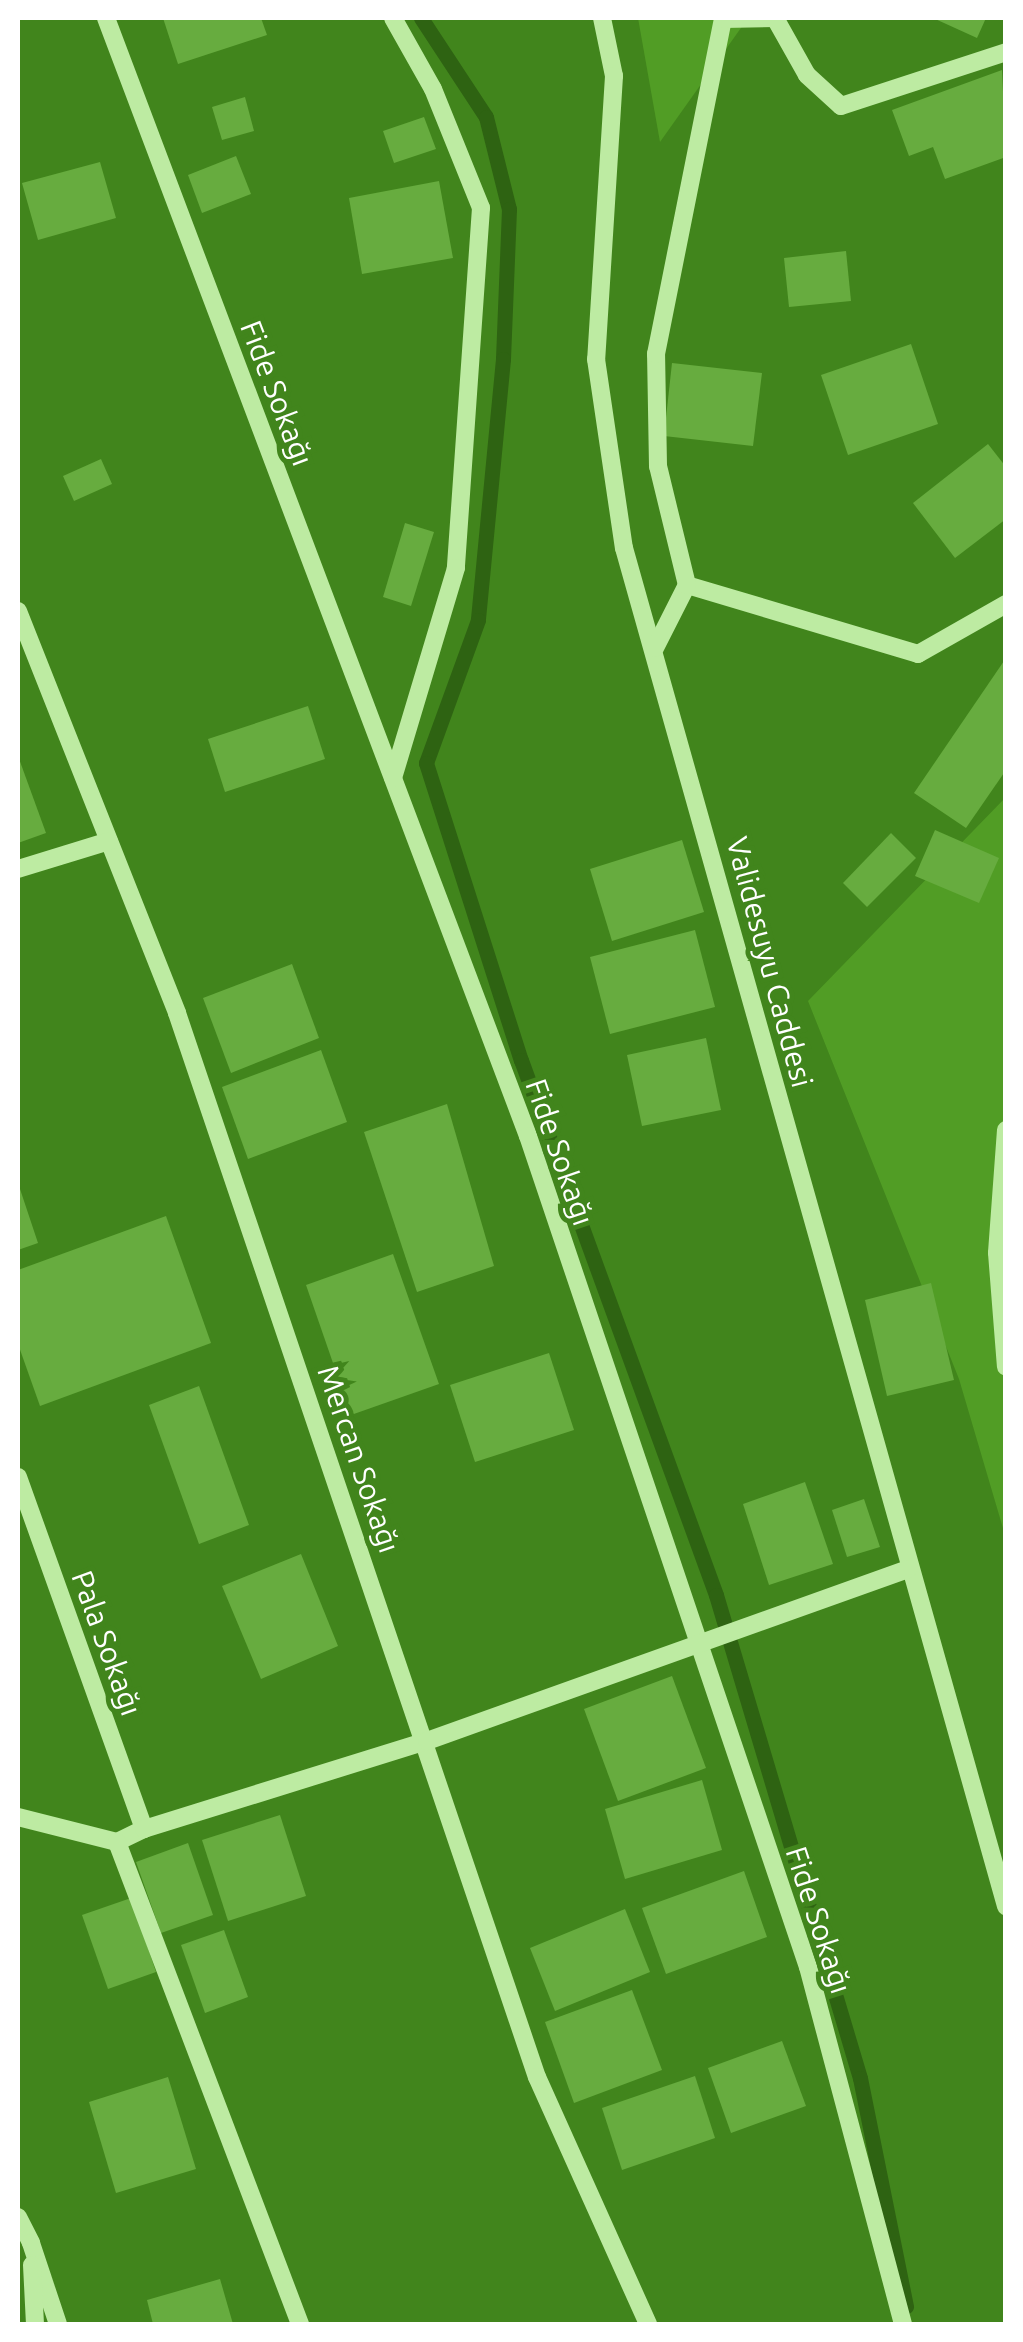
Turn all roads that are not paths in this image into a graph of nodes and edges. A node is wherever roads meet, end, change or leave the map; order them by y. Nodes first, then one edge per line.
1 (106, 18) edge
2 (392, 18) edge
3 (602, 18) edge
4 (1006, 52) edge
5 (687, 586) junction
6 (1006, 604) edge
7 (18, 611) edge
8 (655, 648) junction
9 (393, 778) junction
10 (109, 841) junction
11 (18, 868) edge
12 (1006, 1130) edge
13 (1006, 1366) edge
14 (18, 1477) edge
15 (908, 1568) junction
16 (699, 1646) junction
17 (427, 1741) junction
18 (18, 1816) edge
19 (144, 1829) junction
20 (117, 1842) junction
21 (1006, 1906) edge
22 (18, 2217) edge
23 (31, 2243) junction
24 (34, 2324) edge
25 (58, 2324) edge
26 (300, 2324) edge
27 (648, 2324) edge
28 (903, 2324) edge

1 - 9 street, Fide Sokağı
2 - 9 street
3 - 8 street, Validesuyu Caddesi
4 - 5 street
5 - 6 street
5 - 8 street
7 - 10 street, Mercan Sokağı
8 - 15 street, Validesuyu Caddesi
9 - 16 street, Fide Sokağı
10 - 11 street
10 - 17 street, Mercan Sokağı
12 - 13 street
14 - 19 street, Pala Sokağı
15 - 16 street
15 - 21 street, Validesuyu Caddesi
16 - 17 street
16 - 28 street, Fide Sokağı
17 - 19 street
17 - 27 street, Mercan Sokağı
18 - 20 street
19 - 20 street
20 - 26 street
22 - 23 street
23 - 24 street
23 - 25 street

